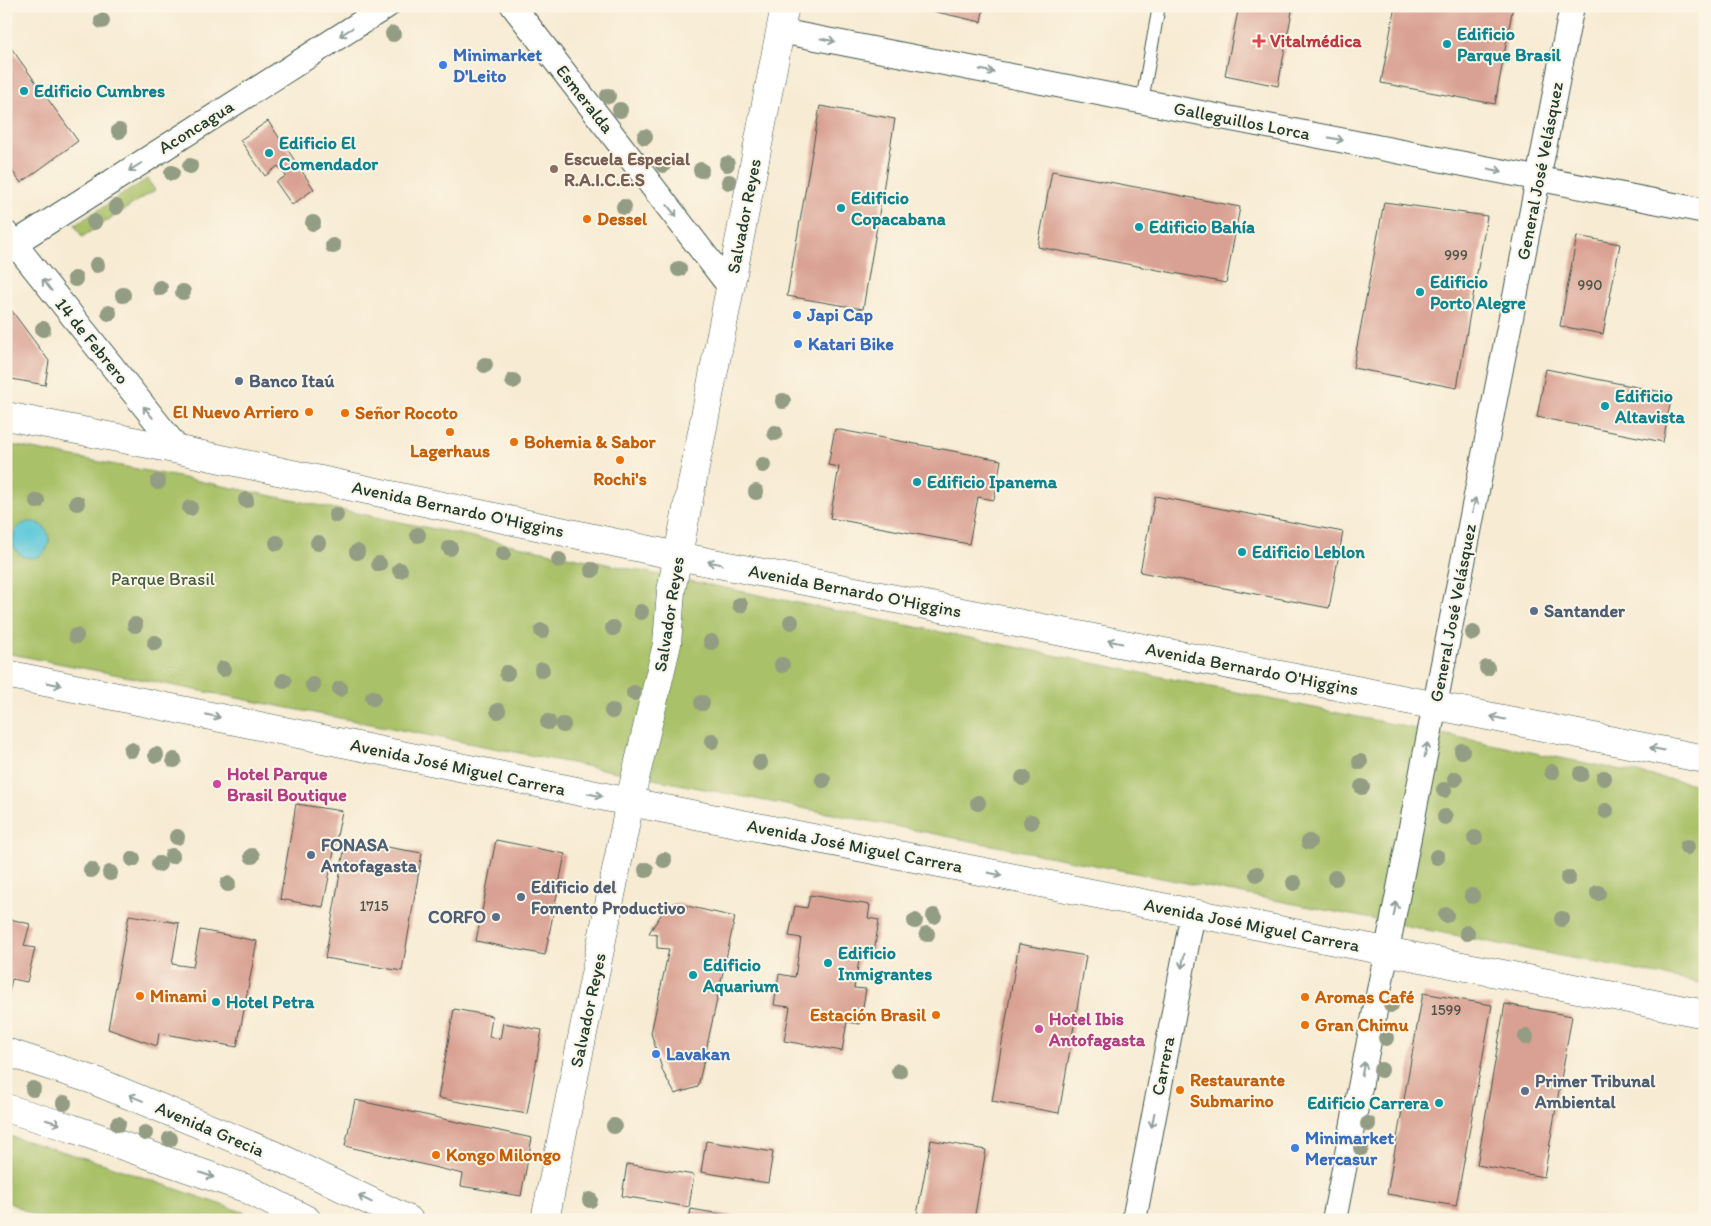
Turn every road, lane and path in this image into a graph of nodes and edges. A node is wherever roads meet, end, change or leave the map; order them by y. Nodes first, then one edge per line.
1 (387, 6) edge
2 (513, 6) edge
3 (1158, 6) edge
4 (1572, 6) edge
5 (782, 19) edge
6 (1142, 101) junction
7 (1538, 179) junction
8 (1705, 211) edge
9 (9, 242) edge
10 (730, 287) junction
11 (6, 416) edge
12 (179, 450) junction
13 (678, 556) junction
14 (6, 674) edge
15 (1434, 705) junction
16 (1705, 759) edge
17 (630, 802) junction
18 (1192, 913) junction
19 (1386, 951) junction
20 (1705, 1014) edge
21 (6, 1052) edge
22 (6, 1108) edge
23 (307, 1220) edge
24 (409, 1220) edge
25 (545, 1220) edge
26 (1134, 1220) edge
27 (1334, 1220) edge

1 -> 9 street, Aconcagua
2 -> 10 street, Esmeralda
3 - 6 lane
4 - 7 street, General José Velásquez
5 -> 6 street, Galleguillos Lorca
5 - 10 main road, Salvador Reyes
6 -> 7 street, Galleguillos Lorca
7 - 8 street, Galleguillos Lorca
15 -> 7 street, General José Velásquez
12 -> 9 street, 14 de Febrero
10 - 13 main road, Salvador Reyes
11 - 12 main road, Avenida Bernardo O'Higgins
12 - 13 main road, Avenida Bernardo O'Higgins
15 -> 13 main road, Avenida Bernardo O'Higgins
13 - 17 main road, Salvador Reyes
14 -> 17 main road, Avenida José Miguel Carrera
16 -> 15 main road, Avenida Bernardo O'Higgins
19 -> 15 street, General José Velásquez
17 -> 18 main road, Avenida José Miguel Carrera
17 - 25 main road, Salvador Reyes
18 - 19 main road, Avenida José Miguel Carrera
18 -> 26 street, Carrera
19 - 20 main road, Avenida José Miguel Carrera
27 -> 19 street, General José Velásquez
24 -> 21 main road, Avenida Grecia
22 -> 23 main road

